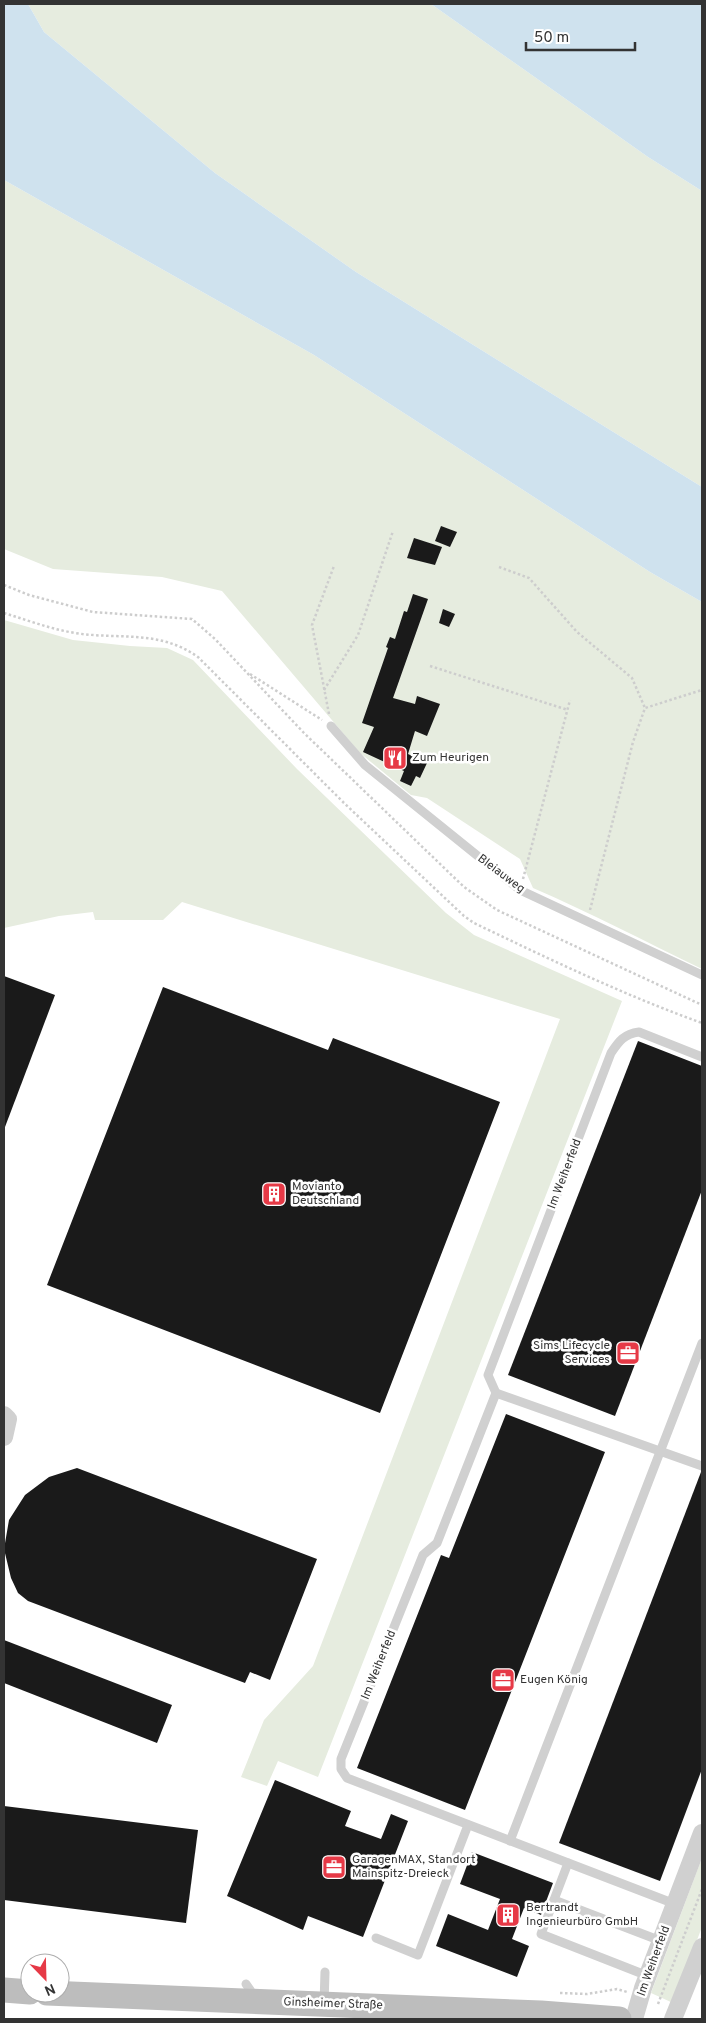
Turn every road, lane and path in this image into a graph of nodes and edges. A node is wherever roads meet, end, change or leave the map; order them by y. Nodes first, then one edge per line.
1 (393, 531) dead end
2 (334, 566) dead end
3 (499, 567) dead end
4 (4, 586) edge
5 (4, 612) edge
6 (430, 666) dead end
7 (247, 672) junction
8 (324, 690) junction
9 (702, 690) edge
10 (570, 700) dead end
11 (645, 708) junction
12 (568, 710) junction
13 (332, 726) junction
14 (520, 890) junction
15 (587, 921) junction
16 (702, 975) edge
17 (702, 1005) edge
18 (702, 1024) edge
19 (702, 1057) edge
20 (702, 1343) edge
21 (496, 1393) junction
22 (6, 1417) edge
23 (4, 1437) edge
24 (660, 1451) junction
25 (702, 1466) edge
26 (468, 1825) junction
27 (702, 1833) edge
28 (510, 1841) junction
29 (568, 1863) junction
30 (702, 1890) edge
31 (554, 1900) junction
32 (676, 1904) junction
33 (376, 1938) dead end
34 (662, 1941) junction
35 (702, 1947) edge
36 (324, 1972) dead end
37 (648, 1976) junction
38 (4, 1990) edge
39 (20, 1991) edge
40 (70, 1993) edge
41 (324, 2004) junction
42 (658, 2004) dead end
43 (580, 2018) edge
44 (619, 2019) edge
45 (634, 2019) edge
46 (673, 2019) edge

1 - 8 path
2 - 8 path
3 - 11 path
4 - 7 path
5 - 18 path
6 - 12 path
7 - 13 path
7 - 17 path
8 - 13 path
9 - 11 path
10 - 12 path
11 - 15 path
12 - 14 path
13 - 14 lane, Bleiauweg
14 - 15 lane, Bleiauweg
15 - 16 lane, Bleiauweg
19 - 21 lane, Im Weiherfeld
20 - 24 lane
21 - 24 lane
21 - 26 lane, Im Weiherfeld
22 - 23 street
24 - 25 lane
24 - 28 lane
26 - 28 lane, Im Weiherfeld
26 - 33 lane
27 - 32 street, Im Weiherfeld
28 - 29 lane, Im Weiherfeld
29 - 31 lane
29 - 32 lane, Im Weiherfeld
30 - 42 path, Im Weiherfeld
31 - 34 lane
31 - 37 lane
32 - 34 street, Im Weiherfeld
34 - 37 street, Im Weiherfeld
35 - 46 street
36 - 41 lane
37 - 45 street, Im Weiherfeld
38 - 39 main road
40 - 41 main road, Ginsheimer Straße
41 - 43 main road, Ginsheimer Straße
43 - 44 main road, Ginsheimer Straße

